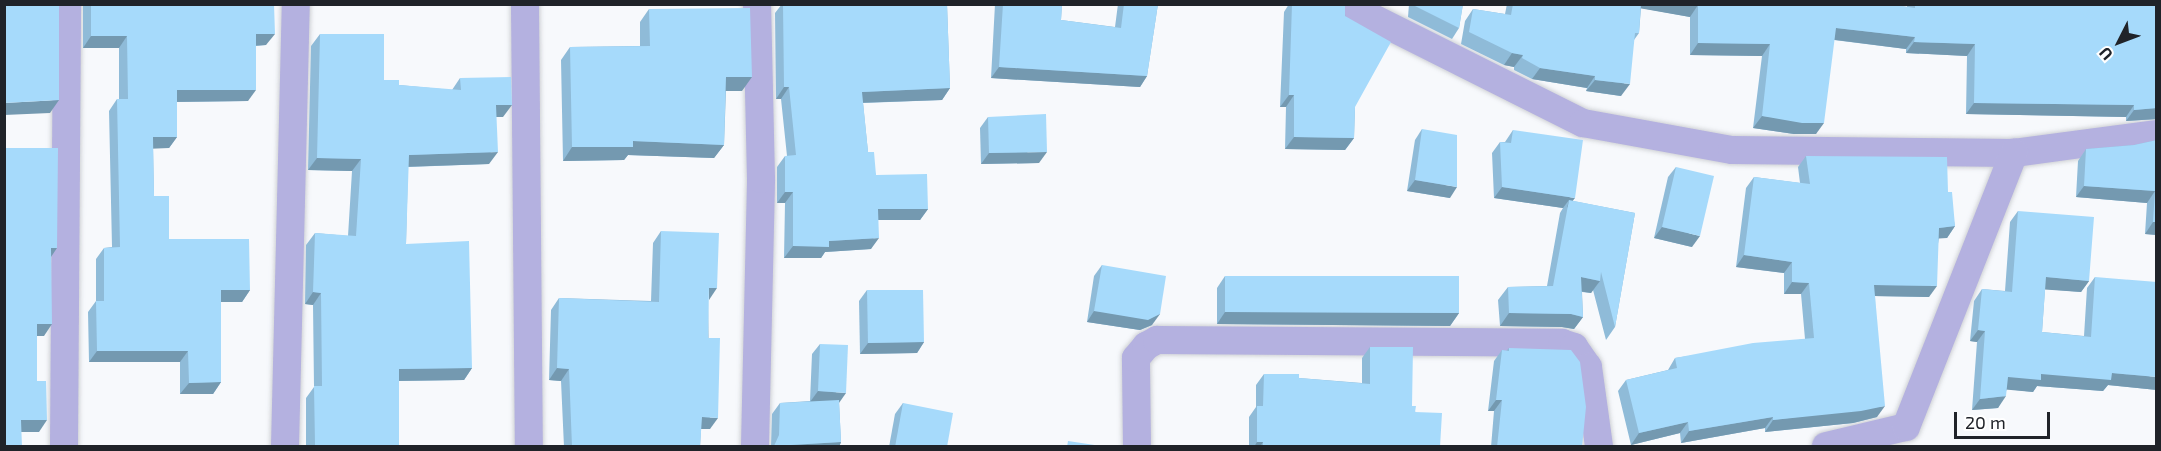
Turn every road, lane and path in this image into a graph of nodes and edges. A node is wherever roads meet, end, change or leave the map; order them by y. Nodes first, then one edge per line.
1 (67, 4) edge
2 (296, 4) edge
3 (525, 4) edge
4 (758, 4) edge
5 (1345, 4) edge
6 (2157, 134) edge
7 (2014, 153) junction
8 (1904, 437) edge
9 (64, 447) edge
10 (285, 447) edge
11 (529, 447) edge
12 (755, 447) edge
13 (1137, 447) edge
14 (1599, 447) edge
15 (1826, 447) edge

1 - 9 street
2 - 10 street
3 - 11 street
4 - 12 street
5 - 7 street
6 - 7 street
7 - 8 street
8 - 15 street
13 - 14 street

